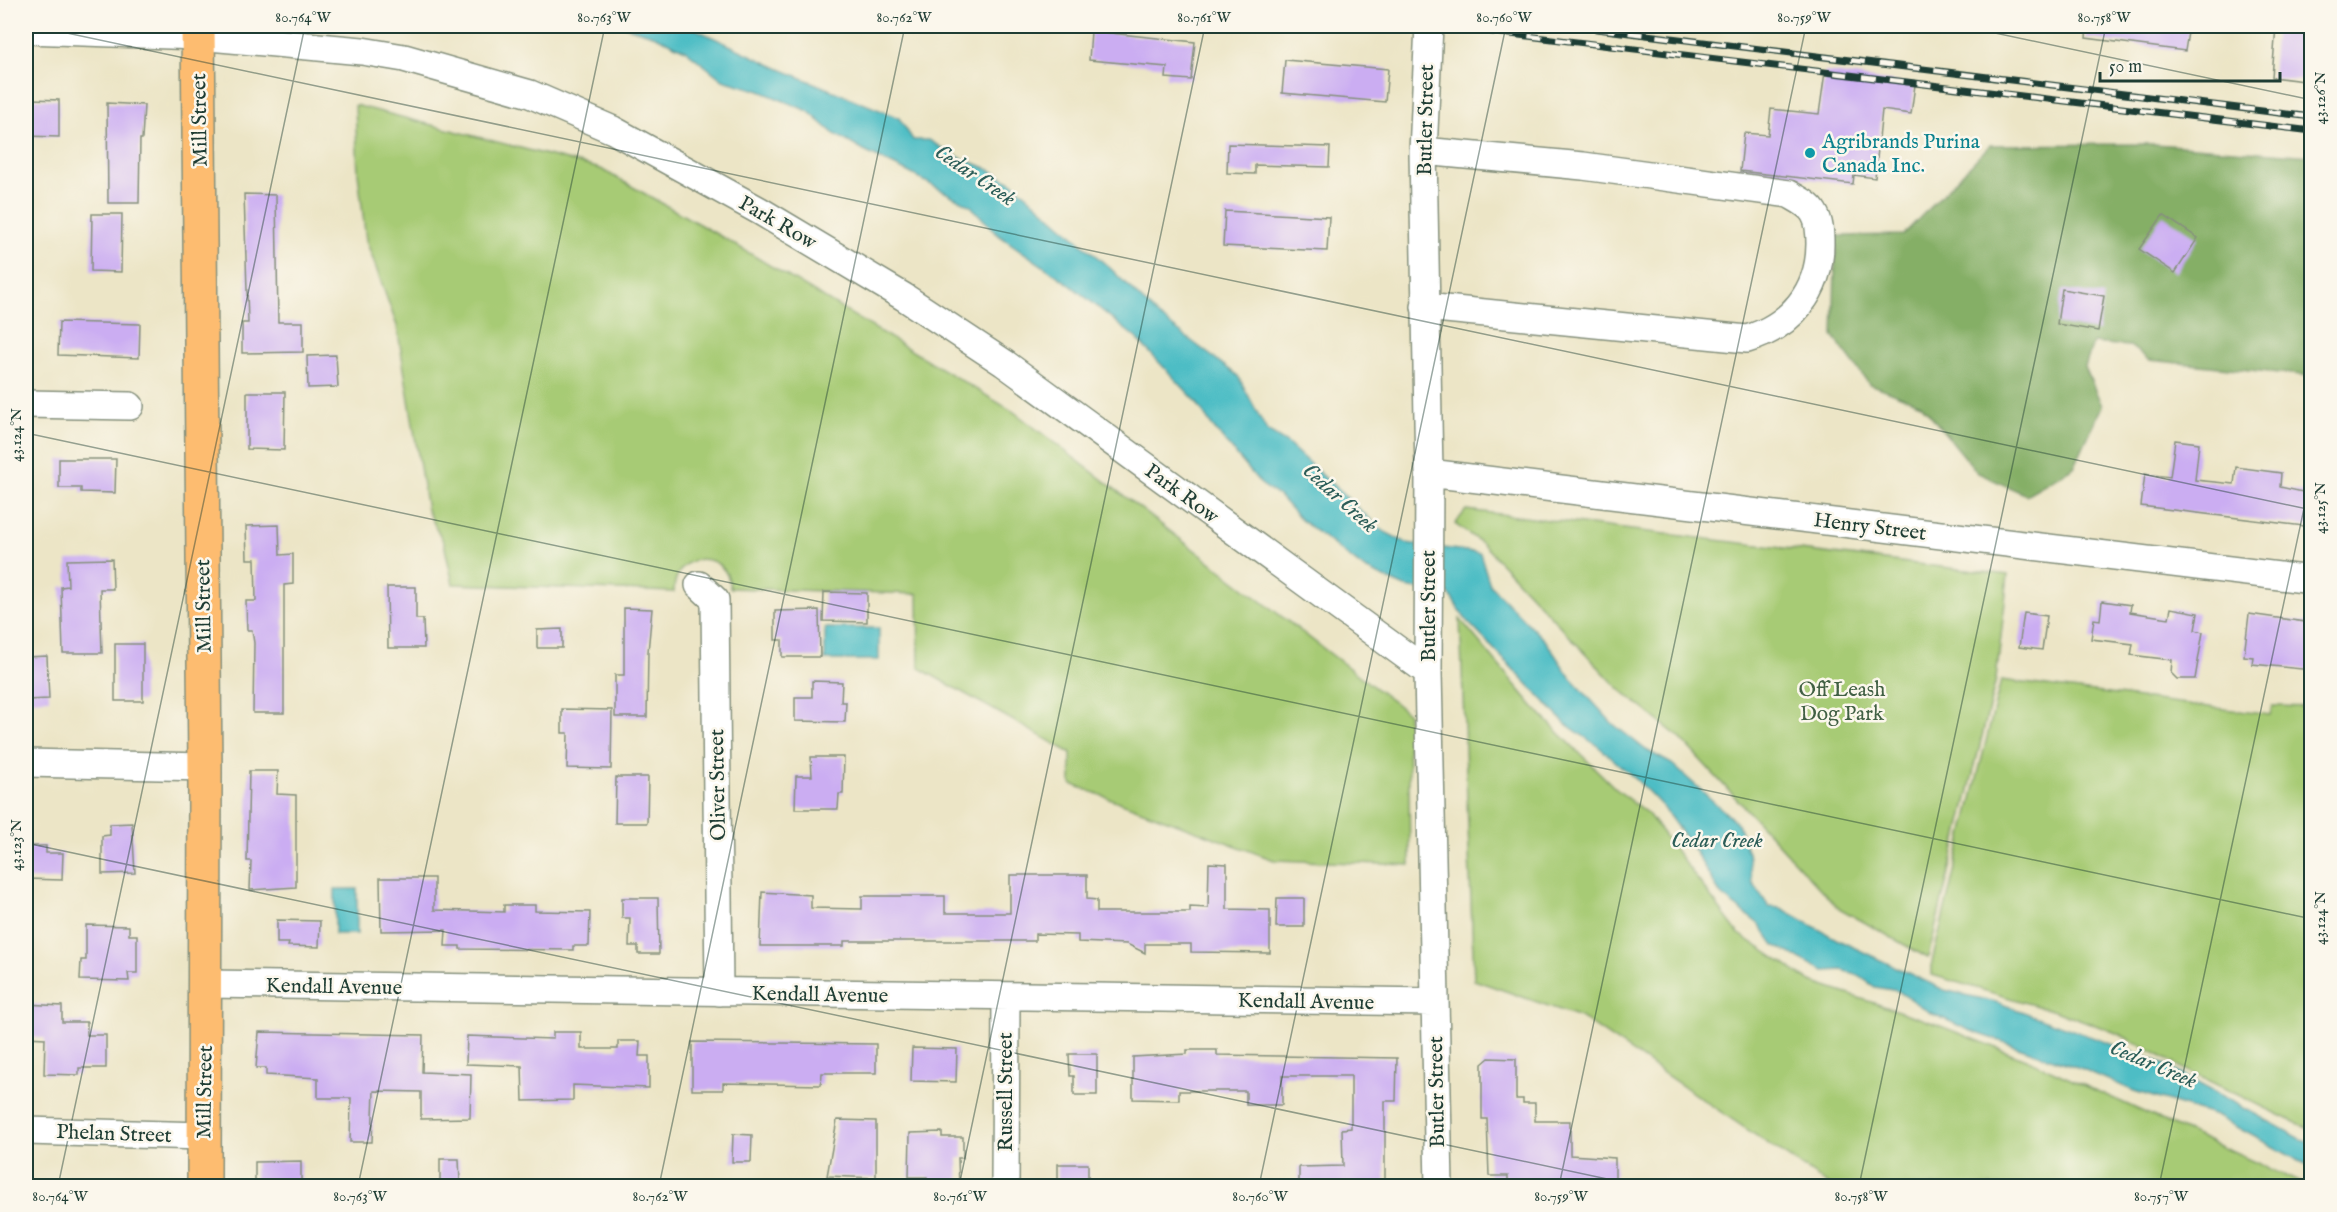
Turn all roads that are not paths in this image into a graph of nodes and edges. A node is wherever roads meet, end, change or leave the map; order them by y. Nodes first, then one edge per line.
1 (1429, 26) edge
2 (26, 30) edge
3 (198, 31) edge
4 (1423, 151) junction
5 (1425, 307) junction
6 (26, 404) edge
7 (130, 406) dead end
8 (1428, 473) junction
9 (2312, 580) edge
10 (699, 585) dead end
11 (1428, 672) junction
12 (26, 763) edge
13 (205, 767) junction
14 (205, 984) junction
15 (719, 992) junction
16 (1006, 997) junction
17 (1434, 1002) junction
18 (26, 1131) edge
19 (203, 1136) junction
20 (204, 1186) edge
21 (1005, 1186) edge
22 (1439, 1186) edge

1 - 4 street, Butler Street
2 - 3 street, Park Row
3 - 11 street, Park Row
3 - 13 main road, Mill Street
4 - 5 street, Butler Street
4 - 5 street
5 - 8 street, Butler Street
6 - 7 street
8 - 9 street, Henry Street
8 - 11 street, Butler Street
10 - 15 street, Oliver Street
11 - 17 street, Butler Street
12 - 13 street
13 - 14 main road, Mill Street
14 - 15 street, Kendall Avenue
14 - 19 main road, Mill Street
15 - 16 street, Kendall Avenue
16 - 17 street, Kendall Avenue
16 - 21 street, Russell Street
17 - 22 street, Butler Street
18 - 19 street, Phelan Street
19 - 20 main road, Mill Street

